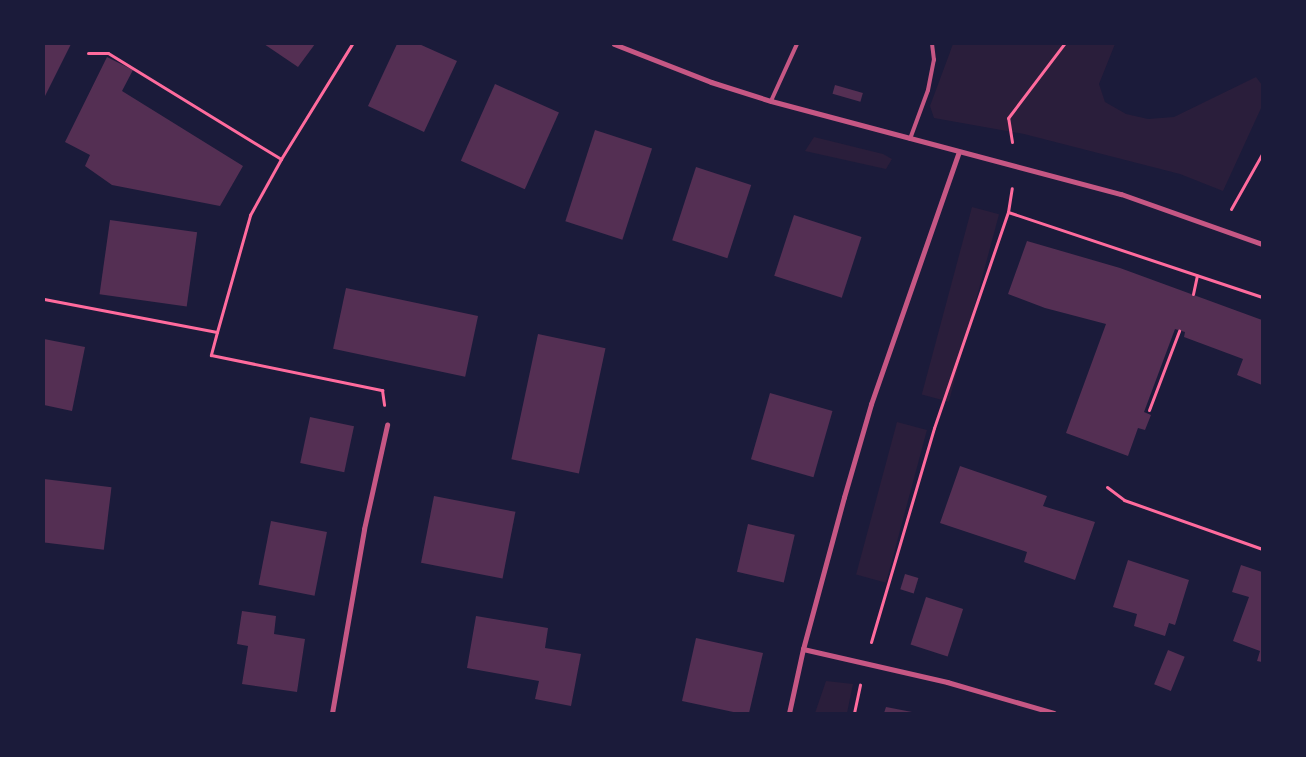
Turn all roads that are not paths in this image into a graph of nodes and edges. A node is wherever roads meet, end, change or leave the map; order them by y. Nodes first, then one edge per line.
1 (614, 44) edge
2 (797, 44) edge
3 (932, 44) edge
4 (771, 101) junction
5 (910, 139) junction
6 (959, 152) junction
7 (1262, 244) edge
8 (387, 425) road end
9 (803, 649) junction
10 (332, 713) edge
11 (789, 713) edge
12 (1054, 713) edge

1 - 4 street
2 - 4 lane
3 - 5 lane
4 - 5 street
5 - 6 street
6 - 7 street
6 - 9 street
8 - 10 street
9 - 11 street
9 - 12 street

